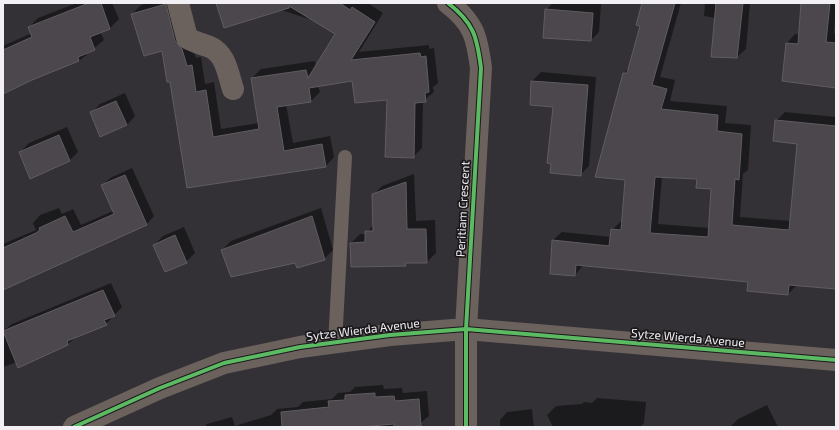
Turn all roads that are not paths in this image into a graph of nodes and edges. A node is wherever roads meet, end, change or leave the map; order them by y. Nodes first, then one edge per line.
1 (178, 3) edge
2 (448, 3) edge
3 (233, 89) dead end
4 (344, 157) dead end
5 (466, 329) junction
6 (335, 344) junction
7 (836, 360) edge
8 (74, 427) edge
9 (466, 427) edge

1 - 3 street
2 - 5 street, Peritiam Crescent
4 - 6 lane
5 - 6 street, Sytze Wierda Avenue
5 - 7 street, Sytze Wierda Avenue
5 - 9 street, Peritiam Crescent
6 - 8 street, Sytze Wierda Avenue

